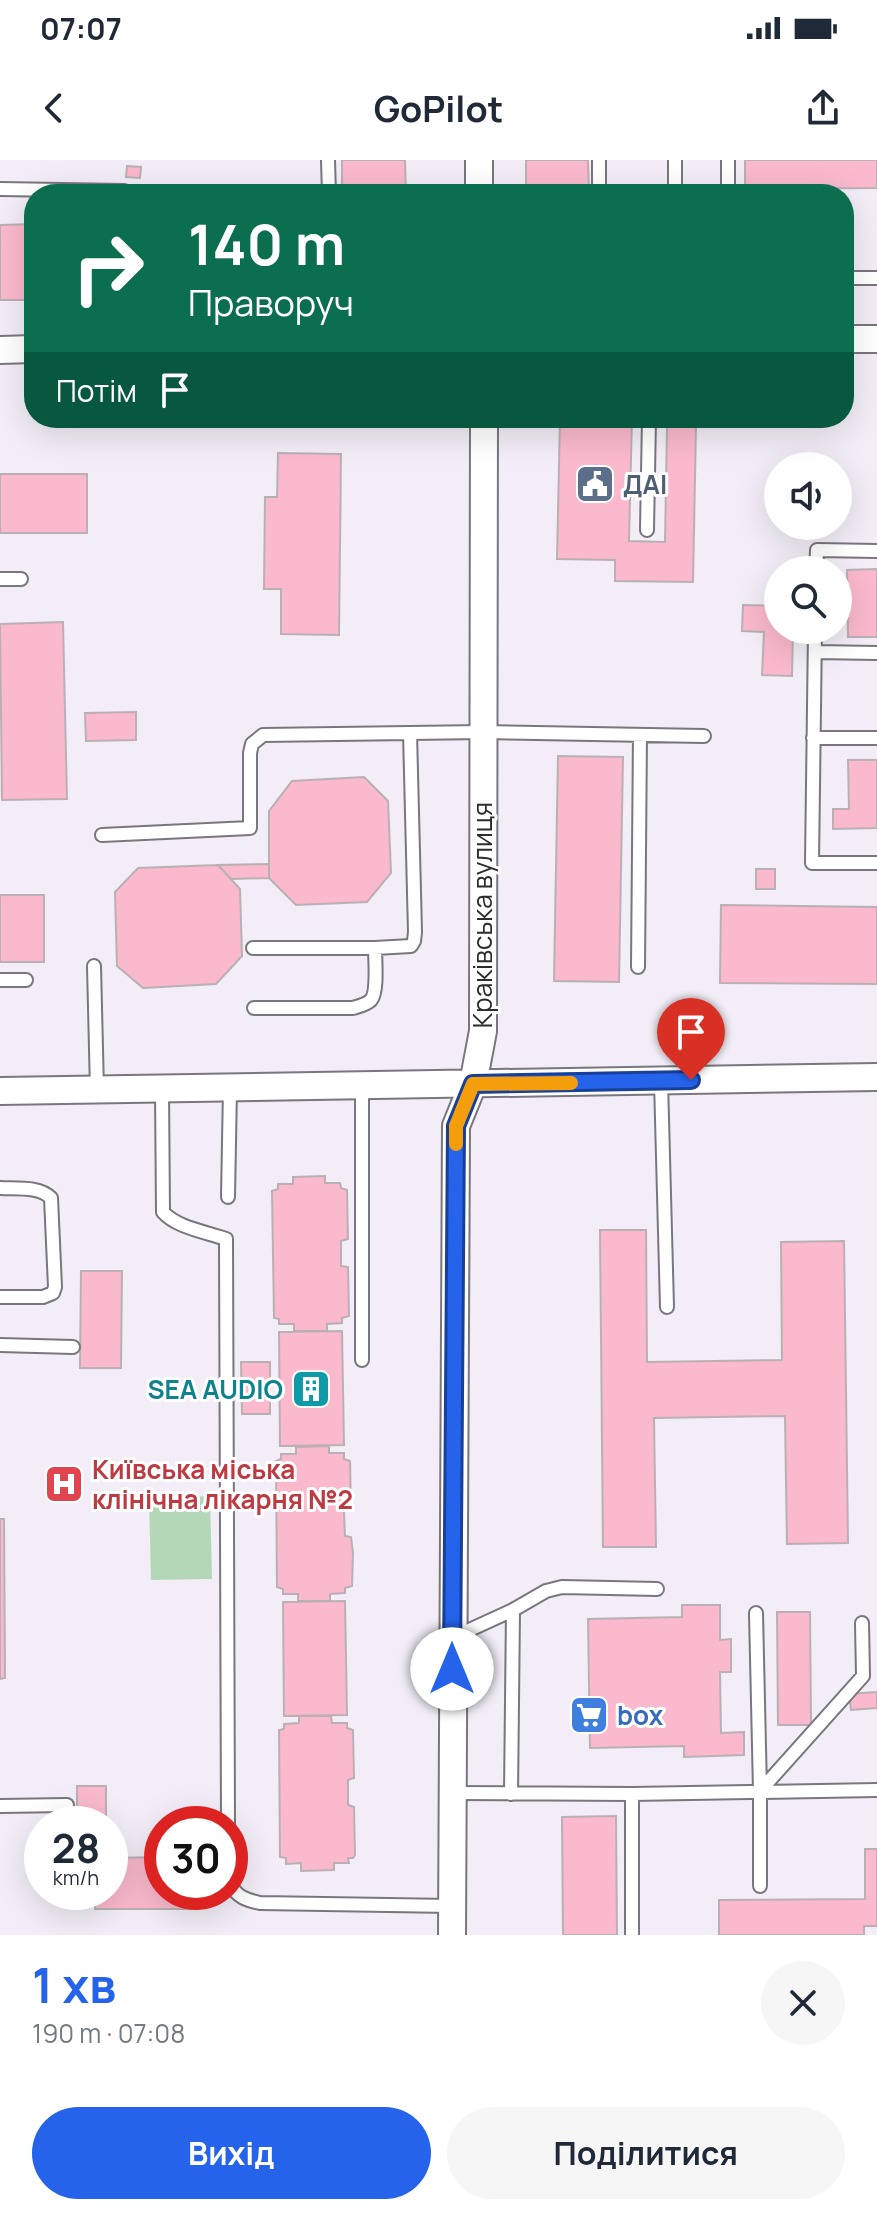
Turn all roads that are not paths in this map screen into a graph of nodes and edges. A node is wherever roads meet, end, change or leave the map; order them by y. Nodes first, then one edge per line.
1 (328, 160) edge
2 (479, 160) edge
3 (599, 160) edge
4 (675, 160) edge
5 (728, 160) edge
6 (329, 184) edge
7 (479, 184) edge
8 (599, 184) edge
9 (675, 184) edge
10 (728, 184) edge
11 (0, 189) edge
12 (24, 189) edge
13 (854, 278) edge
14 (877, 278) edge
15 (854, 339) edge
16 (877, 339) edge
17 (24, 349) edge
18 (0, 350) edge
19 (484, 428) edge
20 (649, 428) edge
21 (647, 530) dead end
22 (877, 551) edge
23 (817, 556) edge
24 (0, 579) edge
25 (21, 579) dead end
26 (815, 644) edge
27 (815, 652) junction
28 (877, 653) edge
29 (483, 732) junction
30 (410, 733) junction
31 (640, 735) junction
32 (704, 736) dead end
33 (813, 738) junction
34 (877, 738) edge
35 (102, 835) dead end
36 (877, 863) edge
37 (253, 948) dead end
38 (375, 948) junction
39 (94, 966) dead end
40 (638, 967) dead end
41 (0, 980) edge
42 (26, 980) dead end
43 (254, 1008) dead end
44 (877, 1077) edge
45 (661, 1081) junction
46 (473, 1084) junction
47 (362, 1086) junction
48 (230, 1088) junction
49 (162, 1089) junction
50 (97, 1090) junction
51 (0, 1091) edge
52 (0, 1188) edge
53 (228, 1197) dead end
54 (0, 1297) edge
55 (667, 1307) dead end
56 (0, 1345) edge
57 (73, 1347) dead end
58 (362, 1360) dead end
59 (657, 1589) dead end
60 (513, 1610) junction
61 (756, 1613) dead end
62 (862, 1623) dead end
63 (452, 1638) junction
64 (877, 1790) edge
65 (760, 1791) junction
66 (453, 1793) junction
67 (511, 1794) junction
68 (632, 1794) junction
69 (67, 1805) dead end
70 (0, 1806) edge
71 (228, 1806) edge
72 (760, 1886) dead end
73 (248, 1901) edge
74 (452, 1906) junction
75 (452, 1935) edge
76 (632, 1935) edge

1 - 6 lane
2 - 7 street
3 - 8 lane
4 - 9 lane
5 - 10 lane
11 - 12 lane
13 - 14 lane
15 - 16 street
17 - 18 street
19 - 29 street, Краківська вулиця
20 - 21 lane
22 - 23 lane
24 - 25 lane
26 - 27 lane
27 - 28 lane
27 - 33 lane
29 - 30 lane
29 - 31 lane
29 - 46 street, Краківська вулиця
30 - 35 lane
30 - 38 lane
31 - 32 lane
31 - 40 lane
33 - 34 lane
33 - 36 lane
37 - 38 lane
38 - 43 lane
39 - 50 lane
41 - 42 lane
44 - 45 street
45 - 46 street
45 - 55 lane
46 - 47 street
46 - 63 street, Краківська вулиця
47 - 48 street
47 - 58 lane
48 - 49 street
48 - 53 lane
49 - 50 street
49 - 71 lane
50 - 51 street
52 - 54 lane
56 - 57 lane
59 - 60 lane
60 - 63 lane
60 - 67 lane
61 - 65 lane
62 - 65 lane
63 - 66 street, Краківська вулиця
64 - 65 lane
65 - 68 lane
65 - 72 lane
66 - 67 lane
66 - 74 street, Краківська вулиця
67 - 68 lane
68 - 76 lane
69 - 70 lane
73 - 74 lane
74 - 75 street, Краківська вулиця

